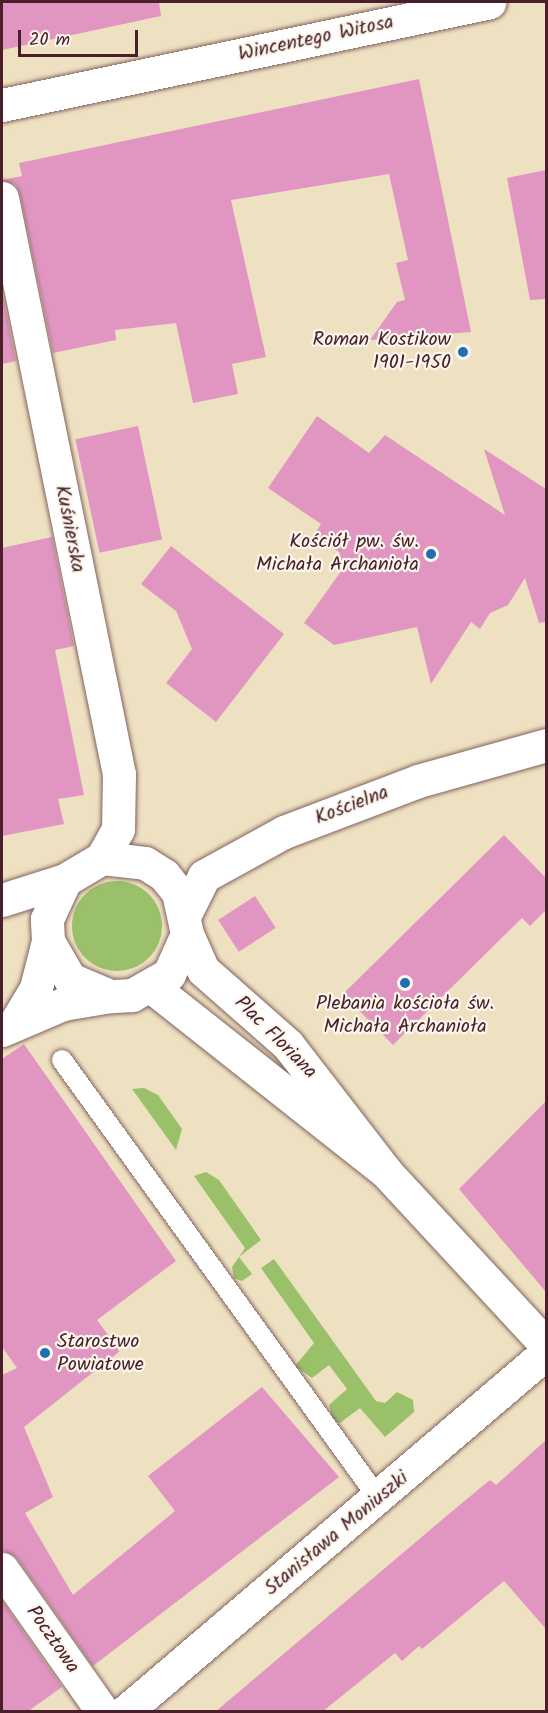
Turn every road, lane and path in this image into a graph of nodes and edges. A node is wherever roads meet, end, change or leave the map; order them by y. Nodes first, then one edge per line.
1 (489, 2) edge
2 (2, 105) edge
3 (2, 198) edge
4 (546, 745) edge
5 (102, 858) junction
6 (65, 880) junction
7 (2, 900) edge
8 (186, 923) junction
9 (48, 941) junction
10 (152, 987) junction
11 (110, 996) junction
12 (9, 1025) edge
13 (62, 1060) dead end
14 (386, 1172) junction
15 (546, 1345) edge
16 (546, 1353) edge
17 (379, 1498) junction
18 (2, 1569) edge
19 (103, 1712) edge
20 (125, 1712) edge

1 - 2 street, Wincentego Witosa
3 - 5 street, Kuśnierska
4 - 8 street, Kościelna
5 - 6 street
5 - 8 street
6 - 7 street
6 - 9 street
8 - 10 street
8 - 14 street, Plac Floriana
9 - 11 street
9 - 12 street
10 - 11 street
10 - 14 street, Plac Floriana
11 - 12 street
13 - 17 lane
14 - 15 street, Plac Floriana
16 - 17 street, Stanisława Moniuszki
17 - 20 street, Stanisława Moniuszki
18 - 19 street, Pocztowa

